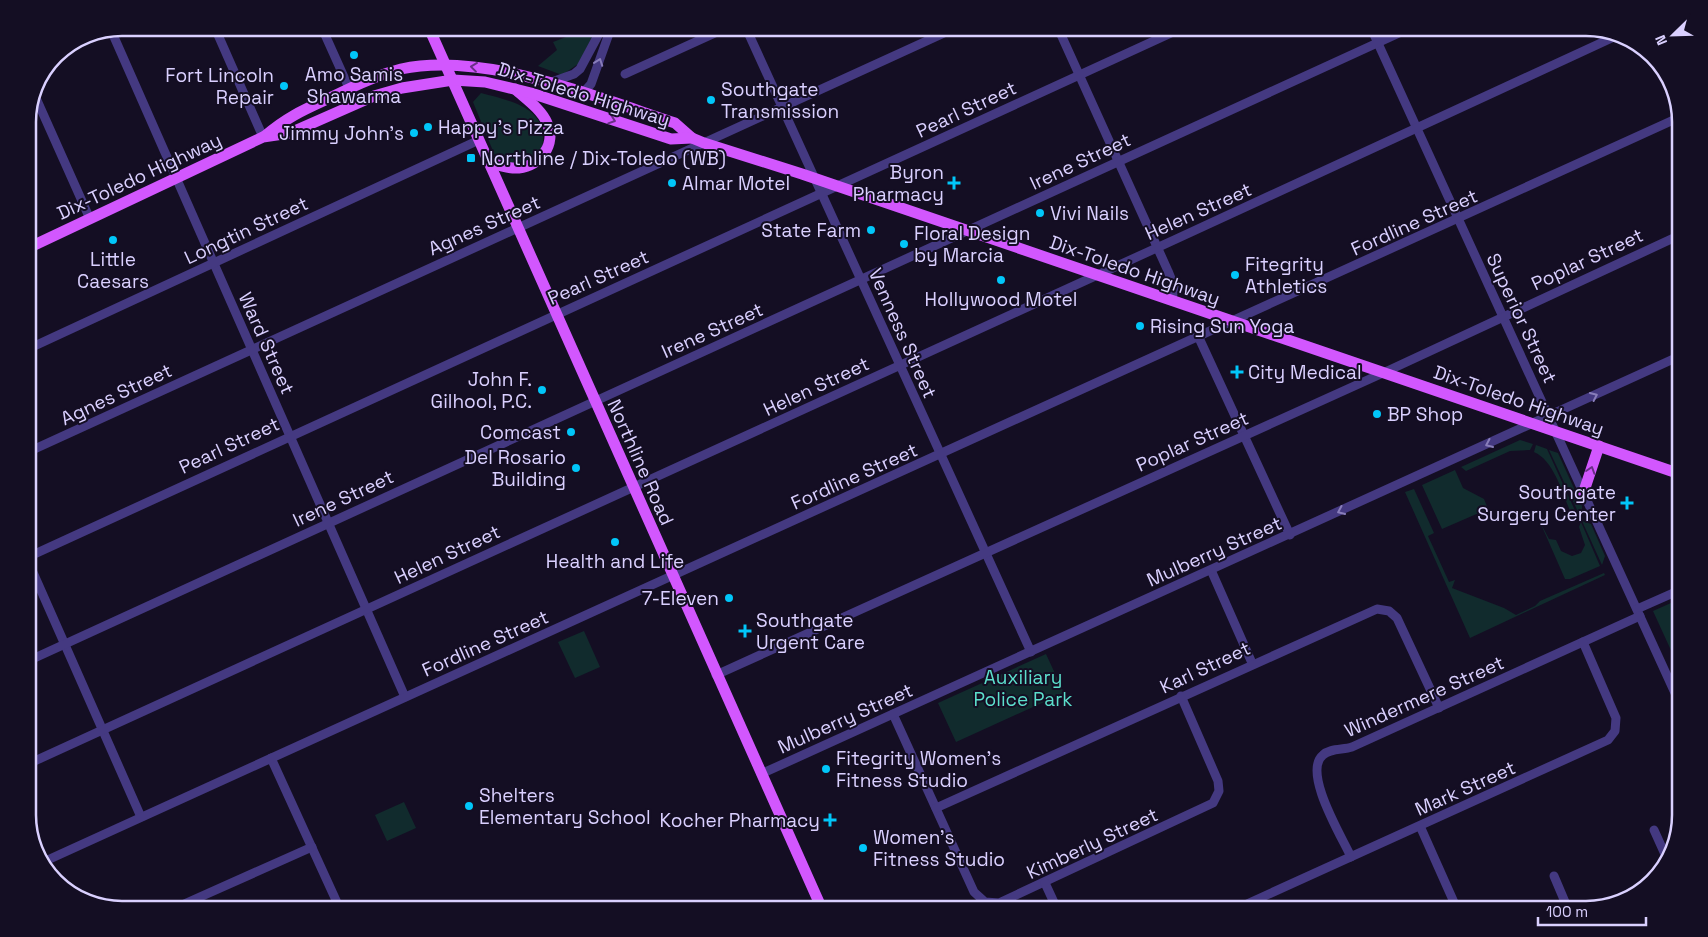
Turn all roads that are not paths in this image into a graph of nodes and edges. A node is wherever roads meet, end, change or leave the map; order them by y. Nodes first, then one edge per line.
1 (219, 36) edge
2 (326, 36) edge
3 (433, 36) edge
4 (598, 36) edge
5 (608, 36) edge
6 (708, 36) edge
7 (750, 36) edge
8 (938, 36) edge
9 (1062, 36) edge
10 (1164, 36) edge
11 (1375, 36) edge
12 (1392, 36) edge
13 (114, 37) edge
14 (1609, 39) edge
15 (1378, 42) junction
16 (446, 65) junction
17 (625, 74) dead end
18 (1079, 75) junction
19 (453, 80) junction
20 (549, 84) junction
21 (349, 88) junction
22 (513, 88) junction
23 (531, 93) junction
24 (582, 94) junction
25 (38, 103) edge
26 (783, 107) junction
27 (1672, 121) edge
28 (1417, 129) junction
29 (264, 136) junction
30 (692, 138) junction
31 (479, 140) junction
32 (704, 142) junction
33 (1118, 161) junction
34 (488, 162) junction
35 (177, 178) junction
36 (816, 180) junction
37 (834, 186) junction
38 (822, 192) junction
39 (90, 219) junction
40 (1458, 220) junction
41 (518, 227) junction
42 (966, 231) junction
43 (1672, 238) edge
44 (36, 244) edge
45 (1158, 247) junction
46 (214, 263) junction
47 (1098, 276) junction
48 (861, 280) junction
49 (1172, 301) junction
50 (556, 314) junction
51 (1503, 317) junction
52 (1234, 322) junction
53 (1199, 338) junction
54 (36, 345) edge
55 (252, 350) junction
56 (1672, 360) edge
57 (900, 365) junction
58 (1383, 373) junction
59 (595, 401) junction
60 (1550, 417) junction
61 (1534, 424) junction
62 (1556, 432) junction
63 (289, 435) junction
64 (1243, 435) junction
65 (1599, 446) junction
66 (36, 448) edge
67 (940, 454) junction
68 (1672, 471) edge
69 (633, 488) junction
70 (1583, 494) junction
71 (327, 523) junction
72 (1290, 534) junction
73 (985, 552) junction
74 (36, 553) edge
75 (1211, 570) junction
76 (672, 576) junction
77 (36, 579) edge
78 (1672, 594) edge
79 (366, 610) junction
80 (1639, 613) junction
81 (1583, 642) junction
82 (64, 644) junction
83 (1031, 652) junction
84 (36, 657) edge
85 (1252, 664) junction
86 (716, 675) junction
87 (1672, 686) edge
88 (1181, 696) junction
89 (405, 697) junction
90 (1439, 708) junction
91 (893, 714) junction
92 (102, 730) junction
93 (271, 758) junction
94 (36, 760) edge
95 (761, 774) junction
96 (936, 808) junction
97 (141, 817) junction
98 (1420, 826) junction
99 (1654, 830) dead end
100 (312, 847) junction
101 (1664, 851) edge
102 (1351, 857) junction
103 (49, 859) edge
104 (1554, 876) dead end
105 (1045, 882) junction
106 (193, 901) edge
107 (336, 901) edge
108 (818, 901) edge
109 (983, 901) edge
110 (1003, 901) edge
111 (1053, 901) edge
112 (1256, 901) edge
113 (1453, 901) edge
114 (1564, 901) edge

1 - 29 street
2 - 21 street
3 - 16 main road, Northline Road
4 - 20 street
24 -> 5 street
6 - 17 street
7 - 26 street, Venness Street
8 - 26 street, Agnes Street
9 - 18 street
10 - 18 street, Pearl Street
11 - 15 street, Superior Street
12 - 15 street, Irene Street
13 - 35 street, Ward Street
14 - 28 street, Helen Street
15 - 28 street, Superior Street
15 - 33 street, Irene Street
16 - 19 main road, Northline Road
20 -> 16 main road, Dix-Toledo Highway
16 - 21 main road, Dix-Toledo Highway
18 - 33 street
18 - 37 street, Pearl Street
19 - 22 main road, Dix-Toledo Highway
19 - 29 main road, Dix-Toledo Highway
19 - 31 main road, Northline Road
20 - 24 main road, Dix-Toledo Highway
21 - 29 main road, Dix-Toledo Highway
22 - 23 main road, Dix-Toledo Highway
22 - 34 main road
23 - 24 main road
23 -> 30 main road, Dix-Toledo Highway
24 - 30 main road, Dix-Toledo Highway
25 - 39 street
26 - 32 street, Agnes Street
26 - 36 street, Venness Street
27 - 40 street, Fordline Street
28 - 40 street, Superior Street
28 - 45 street, Helen Street
29 - 35 main road, Dix-Toledo Highway
30 - 32 main road, Dix-Toledo Highway
31 - 34 main road, Northline Road
31 - 46 street, Longtin Street
32 - 36 main road, Dix-Toledo Highway
32 - 41 street, Agnes Street
33 - 42 street, Irene Street
33 - 45 street
34 - 41 main road, Northline Road
35 - 39 main road, Dix-Toledo Highway
35 - 46 street, Ward Street
36 - 37 main road, Dix-Toledo Highway
36 - 38 street, Venness Street
37 - 38 street, Pearl Street
37 - 42 main road, Dix-Toledo Highway
38 - 48 street, Venness Street
38 - 50 street, Pearl Street
39 - 44 main road, Dix-Toledo Highway
40 - 51 street, Superior Street
40 - 52 street, Fordline Street
41 - 50 main road, Northline Road
41 - 55 street, Agnes Street
42 - 47 main road, Dix-Toledo Highway
42 - 48 street, Irene Street
43 - 51 street, Poplar Street
45 - 47 street, Helen Street
45 - 49 street
46 - 54 street, Longtin Street
46 - 55 street, Ward Street
47 - 49 main road, Dix-Toledo Highway
47 - 57 street, Helen Street
48 - 57 street, Venness Street
48 - 59 street, Irene Street
49 - 52 main road, Dix-Toledo Highway
50 - 59 main road, Northline Road
50 - 63 street, Pearl Street
51 - 58 street, Poplar Street
51 - 60 street, Superior Street
52 - 53 street, Fordline Street
52 - 58 main road, Dix-Toledo Highway
53 - 64 street
53 - 67 street, Fordline Street
55 - 63 street, Ward Street
55 - 66 street, Agnes Street
60 -> 56 street, Mulberry Street
57 - 67 street, Venness Street
57 - 69 street, Helen Street
58 - 61 main road, Dix-Toledo Highway
58 - 64 street, Poplar Street
59 - 69 main road, Northline Road
59 - 71 street, Irene Street
60 - 61 street, Mulberry Street
60 - 62 street, Superior Street
61 - 62 main road, Dix-Toledo Highway
61 -> 72 street, Mulberry Street
62 - 65 main road, Dix-Toledo Highway
62 - 70 street, Superior Street
63 - 71 street, Ward Street
63 - 74 street, Pearl Street
64 - 72 street
64 - 73 street, Poplar Street
65 - 68 main road, Dix-Toledo Highway
70 -> 65 main road
67 - 73 street, Venness Street
67 - 76 street, Fordline Street
69 - 76 main road, Northline Road
69 - 79 street, Helen Street
70 - 80 street, Superior Street
71 - 79 street, Ward Street
71 - 82 street, Irene Street
72 - 75 street, Mulberry Street
73 - 83 street, Venness Street
73 - 86 street, Poplar Street
75 - 83 street, Mulberry Street
75 - 85 street
76 - 86 main road, Northline Road
76 - 89 street, Fordline Street
77 - 82 street
78 - 80 street, Windermere Street
79 - 89 street, Ward Street
79 - 92 street, Helen Street
80 - 81 street, Windermere Street
80 - 87 street, Superior Street
81 - 90 street, Windermere Street
81 - 98 street, Mark Street
82 - 84 street, Irene Street
82 - 92 street
83 - 91 street, Mulberry Street
85 - 88 street, Karl Street
85 - 90 street, Karl Street
86 - 95 main road, Northline Road
88 - 96 street, Karl Street
88 - 105 street, Kimberly Street
89 - 93 street, Fordline Street
90 - 102 street, Windermere Street
91 - 95 street, Mulberry Street
91 - 96 street, Kimberly Street
92 - 94 street, Helen Street
92 - 97 street
93 - 97 street, Fordline Street
93 - 100 street
95 - 108 main road, Northline Road
96 - 109 street, Kimberly Street
97 - 103 street, Fordline Street
98 - 102 street, Mark Street
98 - 113 street
99 - 101 street
100 - 106 street
100 - 107 street
102 - 112 street, Mark Street
104 - 114 street
105 - 110 street, Kimberly Street
105 - 111 street

